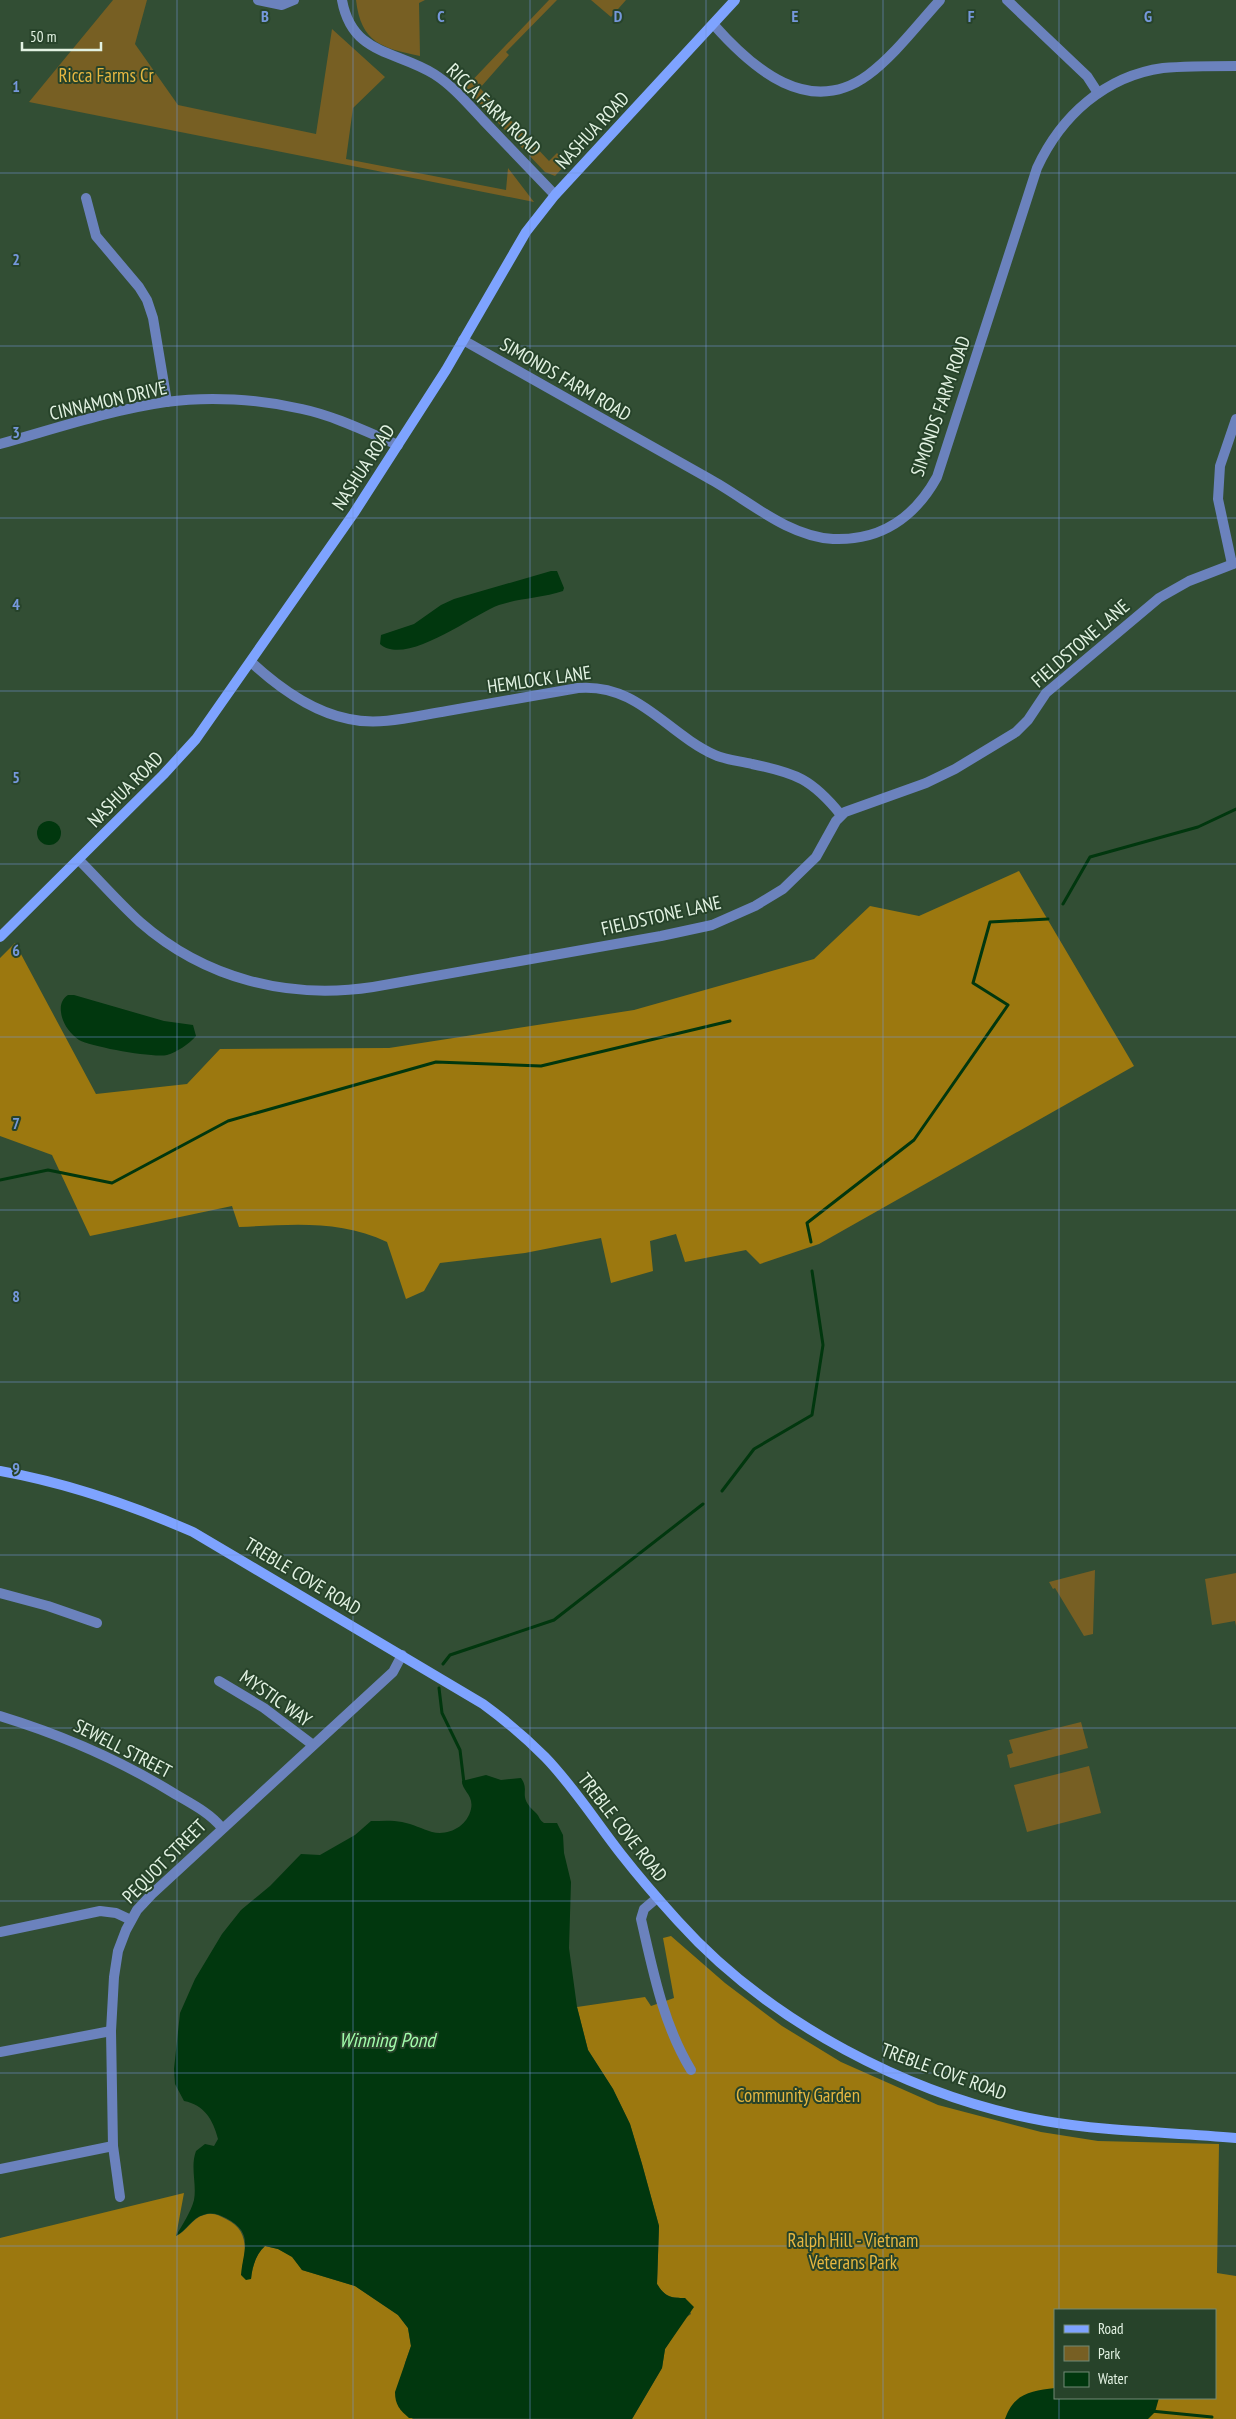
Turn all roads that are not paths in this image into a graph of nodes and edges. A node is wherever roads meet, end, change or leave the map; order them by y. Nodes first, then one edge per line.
1 (258, 0) edge
2 (294, 0) edge
3 (342, 0) edge
4 (736, 0) edge
5 (940, 0) edge
6 (1007, 0) edge
7 (714, 25) junction
8 (1236, 66) edge
9 (1098, 93) junction
10 (555, 195) junction
11 (86, 198) dead end
12 (463, 340) junction
13 (167, 402) junction
14 (1236, 419) edge
15 (0, 444) edge
16 (398, 445) junction
17 (1234, 563) edge
18 (251, 662) junction
19 (841, 815) junction
20 (79, 860) junction
21 (0, 937) edge
22 (0, 1472) edge
23 (0, 1593) edge
24 (97, 1623) dead end
25 (402, 1655) junction
26 (219, 1681) dead end
27 (0, 1716) edge
28 (313, 1745) junction
29 (222, 1828) junction
30 (657, 1898) junction
31 (131, 1920) junction
32 (0, 1932) edge
33 (111, 2032) junction
34 (0, 2052) edge
35 (691, 2070) dead end
36 (1236, 2138) edge
37 (112, 2146) junction
38 (0, 2170) edge
39 (120, 2197) dead end

1 - 2 street
3 - 10 street, RICCA FARM ROAD
4 - 7 main road, NASHUA ROAD
5 - 7 street
6 - 9 street
7 - 10 main road, NASHUA ROAD
8 - 9 street, SIMONDS FARM ROAD
9 - 12 street, SIMONDS FARM ROAD
10 - 12 main road, NASHUA ROAD
11 - 13 street
12 - 16 main road, NASHUA ROAD
13 - 15 street, CINNAMON DRIVE
13 - 16 street, CINNAMON DRIVE
14 - 17 street, FIELDSTONE LANE
16 - 18 main road, NASHUA ROAD
17 - 19 street, FIELDSTONE LANE
18 - 19 street, HEMLOCK LANE
18 - 20 main road, NASHUA ROAD
19 - 20 street, FIELDSTONE LANE
20 - 21 main road, NASHUA ROAD
22 - 25 main road, TREBLE COVE ROAD
23 - 24 street
25 - 28 street, PEQUOT STREET
25 - 30 main road, TREBLE COVE ROAD
26 - 28 street, MYSTIC WAY
27 - 29 street, SEWELL STREET
28 - 29 street, PEQUOT STREET
29 - 31 street, PEQUOT STREET
30 - 35 street
30 - 36 main road, TREBLE COVE ROAD
31 - 32 street
31 - 33 street, PEQUOT STREET
33 - 34 street
33 - 37 street, PEQUOT STREET
37 - 38 street
37 - 39 street, PEQUOT STREET

